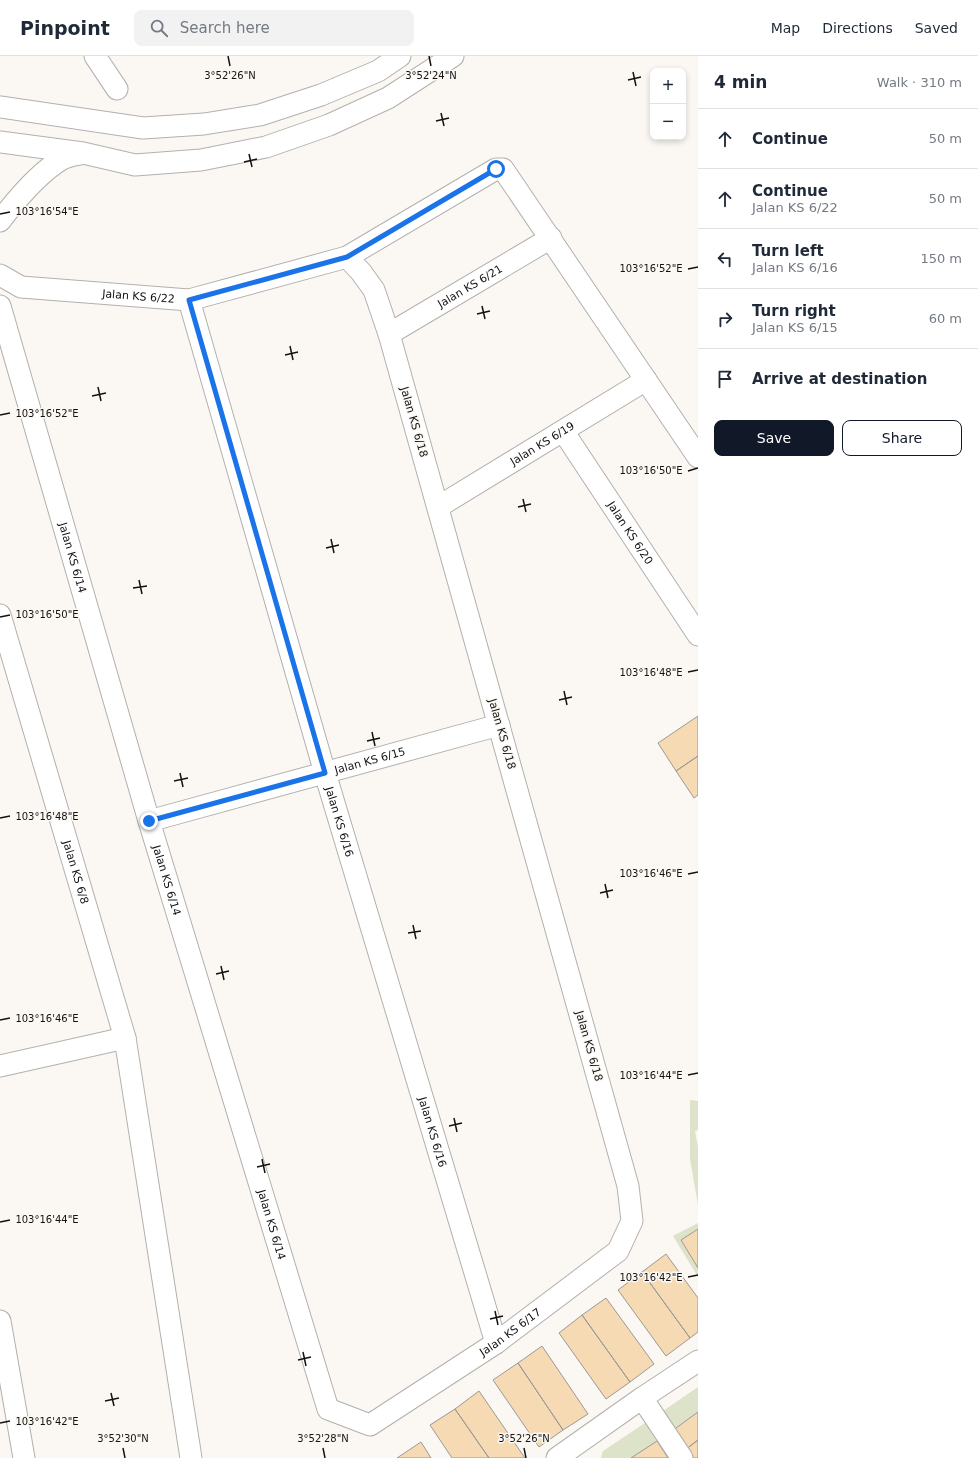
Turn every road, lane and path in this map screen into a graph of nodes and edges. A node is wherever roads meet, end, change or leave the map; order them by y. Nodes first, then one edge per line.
1 (95, 56) edge
2 (400, 56) edge
3 (453, 56) edge
4 (117, 89) dead end
5 (0, 107) edge
6 (0, 142) edge
7 (83, 153) junction
8 (0, 221) edge
9 (551, 238) junction
10 (347, 257) junction
11 (0, 275) edge
12 (189, 300) junction
13 (0, 306) edge
14 (389, 334) junction
15 (646, 380) junction
16 (563, 431) junction
17 (698, 457) edge
18 (438, 507) junction
19 (1, 621) edge
20 (698, 635) edge
21 (499, 725) junction
22 (325, 773) junction
23 (149, 821) junction
24 (125, 1038) junction
25 (0, 1066) edge
26 (632, 1221) joint
27 (0, 1321) edge
28 (496, 1343) junction
29 (698, 1361) edge
30 (642, 1398) junction
31 (370, 1425) joint
32 (24, 1458) edge
33 (191, 1458) edge
34 (557, 1458) edge
35 (682, 1458) edge

1 - 4 street
2 - 5 street
3 - 7 street
6 - 7 street
7 - 8 street
9 - 10 street, Jalan KS 6/22
9 - 14 street, Jalan KS 6/21
9 - 15 street
10 - 12 street, Jalan KS 6/22
10 - 14 street, Jalan KS 6/18
11 - 12 street, Jalan KS 6/22
12 - 22 street, Jalan KS 6/16
13 - 23 street, Jalan KS 6/14
14 - 18 street, Jalan KS 6/18
15 - 16 street, Jalan KS 6/19
15 - 17 street
16 - 18 street, Jalan KS 6/19
16 - 20 street, Jalan KS 6/20
18 - 21 street, Jalan KS 6/18
19 - 24 street, Jalan KS 6/8
21 - 22 street, Jalan KS 6/15
21 - 26 street, Jalan KS 6/18
22 - 23 street, Jalan KS 6/15
22 - 28 street, Jalan KS 6/16
23 - 31 street, Jalan KS 6/14
24 - 25 street
24 - 33 street, Jalan KS 6/8
26 - 28 street, Jalan KS 6/17
27 - 32 street
28 - 31 street, Jalan KS 6/17
29 - 30 street
30 - 34 street
30 - 35 street

